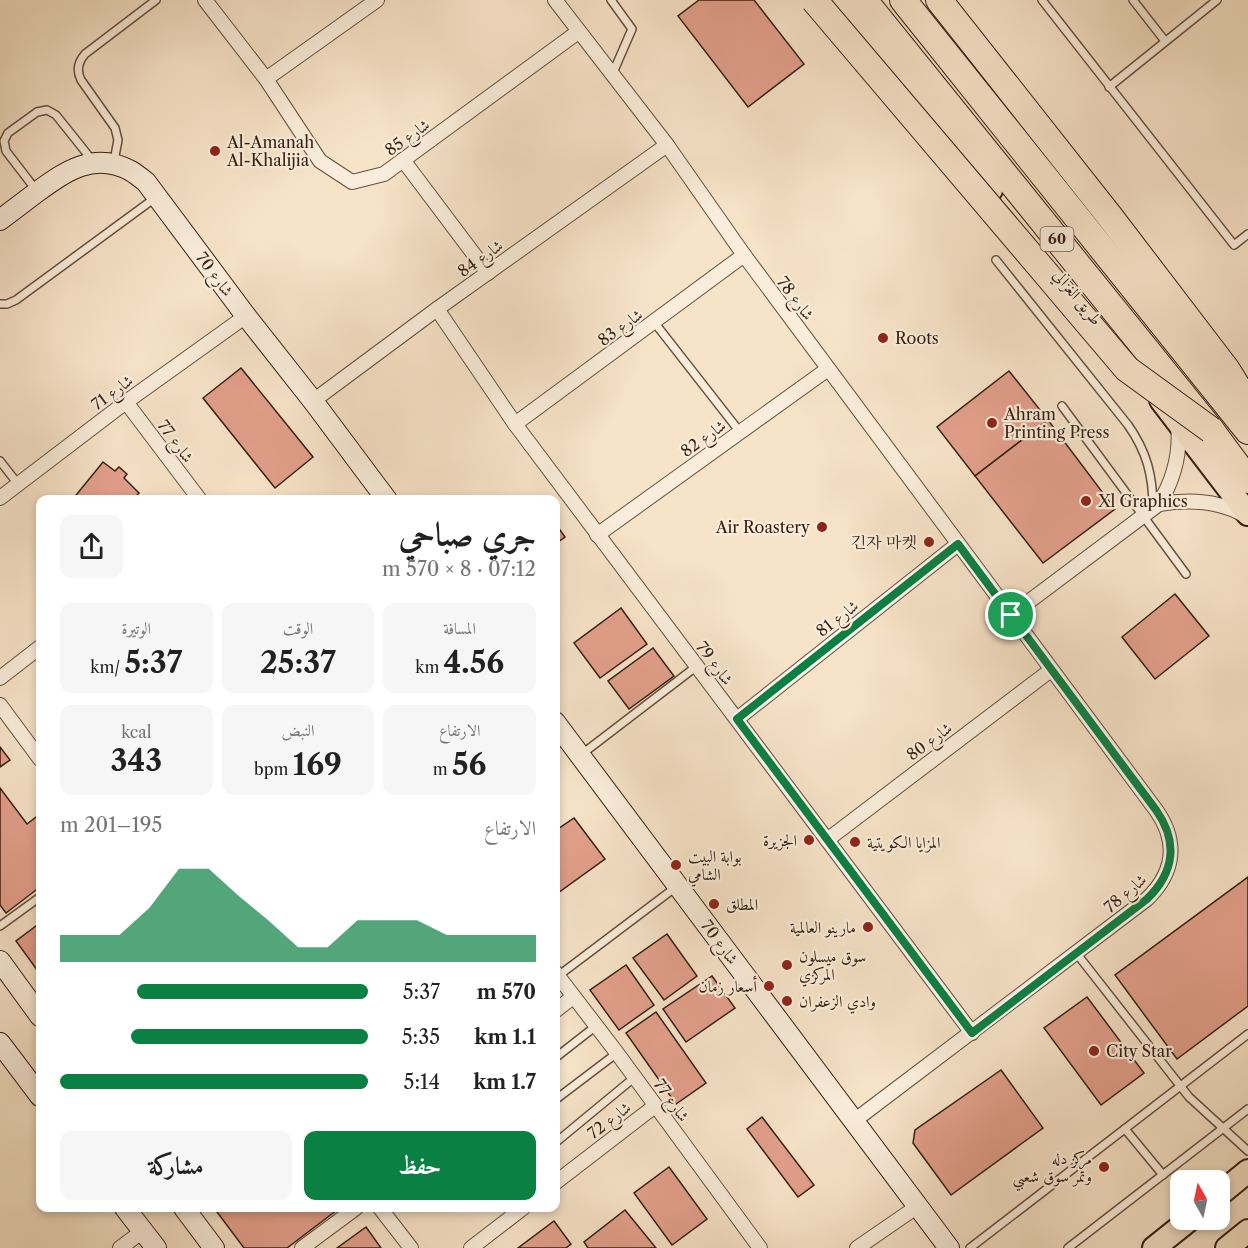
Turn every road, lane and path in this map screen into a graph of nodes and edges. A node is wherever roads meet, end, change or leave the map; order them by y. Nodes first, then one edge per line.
1 (156, 0) edge
2 (206, 0) edge
3 (377, 0) edge
4 (555, 0) edge
5 (611, 0) edge
6 (814, 0) edge
7 (837, 0) edge
8 (864, 0) edge
9 (903, 0) edge
10 (918, 0) edge
11 (939, 0) edge
12 (1042, 0) edge
13 (1133, 0) edge
14 (1217, 0) edge
15 (578, 32) junction
16 (1165, 41) junction
17 (612, 75) junction
18 (266, 79) junction
19 (1109, 87) junction
20 (667, 145) junction
21 (403, 160) junction
22 (104, 163) junction
23 (37, 192) junction
24 (157, 197) junction
25 (0, 220) edge
26 (1248, 234) edge
27 (744, 255) junction
28 (996, 260) dead end
29 (488, 273) junction
30 (0, 304) edge
31 (437, 309) junction
32 (246, 316) junction
33 (654, 322) junction
34 (828, 369) junction
35 (313, 401) junction
36 (126, 402) junction
37 (1248, 404) edge
38 (1062, 406) dead end
39 (1248, 415) edge
40 (1178, 420) junction
41 (515, 424) junction
42 (1211, 430) junction
43 (1248, 430) edge
44 (740, 432) junction
45 (0, 461) edge
46 (1248, 480) edge
47 (18, 484) junction
48 (196, 495) edge
49 (383, 495) edge
50 (0, 498) edge
51 (1152, 509) junction
52 (1248, 516) edge
53 (597, 535) junction
54 (958, 544) junction
55 (1186, 574) dead end
56 (1011, 615) junction
57 (36, 650) edge
58 (697, 666) junction
59 (1051, 670) junction
60 (0, 678) edge
61 (0, 705) edge
62 (737, 719) junction
63 (560, 729) edge
64 (36, 754) edge
65 (580, 756) junction
66 (827, 840) junction
67 (678, 885) junction
68 (36, 900) edge
69 (0, 926) edge
70 (1077, 954) junction
71 (0, 961) edge
72 (560, 971) edge
73 (560, 979) edge
74 (573, 997) junction
75 (560, 1007) edge
76 (36, 1010) edge
77 (596, 1026) junction
78 (972, 1033) junction
79 (1248, 1034) edge
80 (0, 1043) edge
81 (617, 1053) junction
82 (560, 1054) edge
83 (635, 1077) junction
84 (1180, 1086) junction
85 (36, 1091) edge
86 (560, 1096) edge
87 (656, 1106) junction
88 (1248, 1109) edge
89 (854, 1121) junction
90 (1224, 1128) junction
91 (1125, 1129) junction
92 (560, 1139) edge
93 (1248, 1151) edge
94 (1248, 1171) edge
95 (1163, 1175) junction
96 (560, 1179) edge
97 (1230, 1186) edge
98 (918, 1206) junction
99 (128, 1212) edge
100 (187, 1212) edge
101 (351, 1212) edge
102 (383, 1212) edge
103 (518, 1212) edge
104 (1176, 1230) edge
105 (143, 1231) junction
106 (1248, 1231) edge
107 (120, 1248) edge
108 (156, 1248) edge
109 (214, 1248) edge
110 (302, 1248) edge
111 (411, 1248) edge
112 (471, 1248) edge
113 (760, 1248) edge
114 (857, 1248) edge
115 (949, 1248) edge
116 (970, 1248) edge
117 (1068, 1248) edge
118 (1154, 1248) edge
119 (1227, 1248) edge

1 - 22 lane
2 - 18 street, شارع 85
3 - 18 street
4 - 15 street, شارع 78
5 - 17 lane
6 - 42 highway, bridge
7 - 40 main road, طريق الغزالي
8 - 42 highway, طريق الغزالي / 60, bridge
9 - 43 highway, 60
10 - 39 main road
11 - 37 highway
12 - 19 lane
13 - 16 lane
14 - 16 lane
15 - 17 street, شارع 78
15 - 21 street, شارع 85
16 - 19 lane
17 - 20 street, شارع 78
18 - 21 street, شارع 85
19 - 26 lane
20 - 27 street, شارع 78
20 - 29 street, شارع 84
21 - 29 street
22 - 23 street
22 - 23 lane
22 - 24 street, شارع 70
23 - 25 street
24 - 30 lane
24 - 32 street, شارع 70
27 - 33 street, شارع 83
27 - 34 street, شارع 78
28 - 51 lane
29 - 31 street, شارع 84
31 - 35 street, شارع 84
31 - 41 street, شارع 79
32 - 35 street, شارع 70
32 - 36 street, شارع 71
33 - 41 street, شارع 83
33 - 44 lane
34 - 44 street, شارع 82
34 - 54 street, شارع 78
35 - 49 street, شارع 70
36 - 47 street, شارع 71
36 - 48 street, شارع 77
38 - 51 lane
40 - 51 street
40 - 52 main road, طريق الغزالي
41 - 53 street, شارع 79
42 - 46 highway, طريق الغزالي / 60
44 - 53 street, شارع 82
45 - 47 lane
47 - 50 street, شارع 71
51 - 52 street
51 - 55 lane
51 - 56 street
53 - 58 street, شارع 79
54 - 56 street, شارع 78
54 - 62 street, شارع 81
56 - 59 street, شارع 78
57 - 60 street
58 - 62 street, شارع 79
58 - 65 lane
59 - 66 street, شارع 80
59 - 70 street, شارع 78
61 - 64 street
62 - 66 street, شارع 79
63 - 65 street, شارع 70
65 - 67 street, شارع 70
66 - 78 street, شارع 79
67 - 72 lane
67 - 89 street, شارع 70
68 - 69 lane
70 - 78 street, شارع 78
70 - 84 lane
71 - 76 street
73 - 74 street, شارع 77
74 - 75 street
74 - 77 street, شارع 77
77 - 81 street, شارع 77
77 - 82 lane
78 - 89 street, شارع 78
79 - 84 lane
80 - 85 street
81 - 83 street, شارع 77
81 - 86 lane
83 - 87 street, شارع 77
83 - 92 lane
84 - 90 lane
84 - 91 lane
87 - 96 street, شارع 72
87 - 113 street, شارع 77
88 - 90 lane
89 - 98 street, شارع 70
90 - 93 lane
90 - 95 lane
91 - 95 lane
91 - 116 lane
94 - 97 main road
95 - 117 lane
98 - 114 street
98 - 115 street, شارع 70
99 - 105 street
100 - 109 street
101 - 110 street
102 - 111 street
103 - 112 street
104 - 118 main road
105 - 107 street
105 - 108 street
106 - 119 main road

